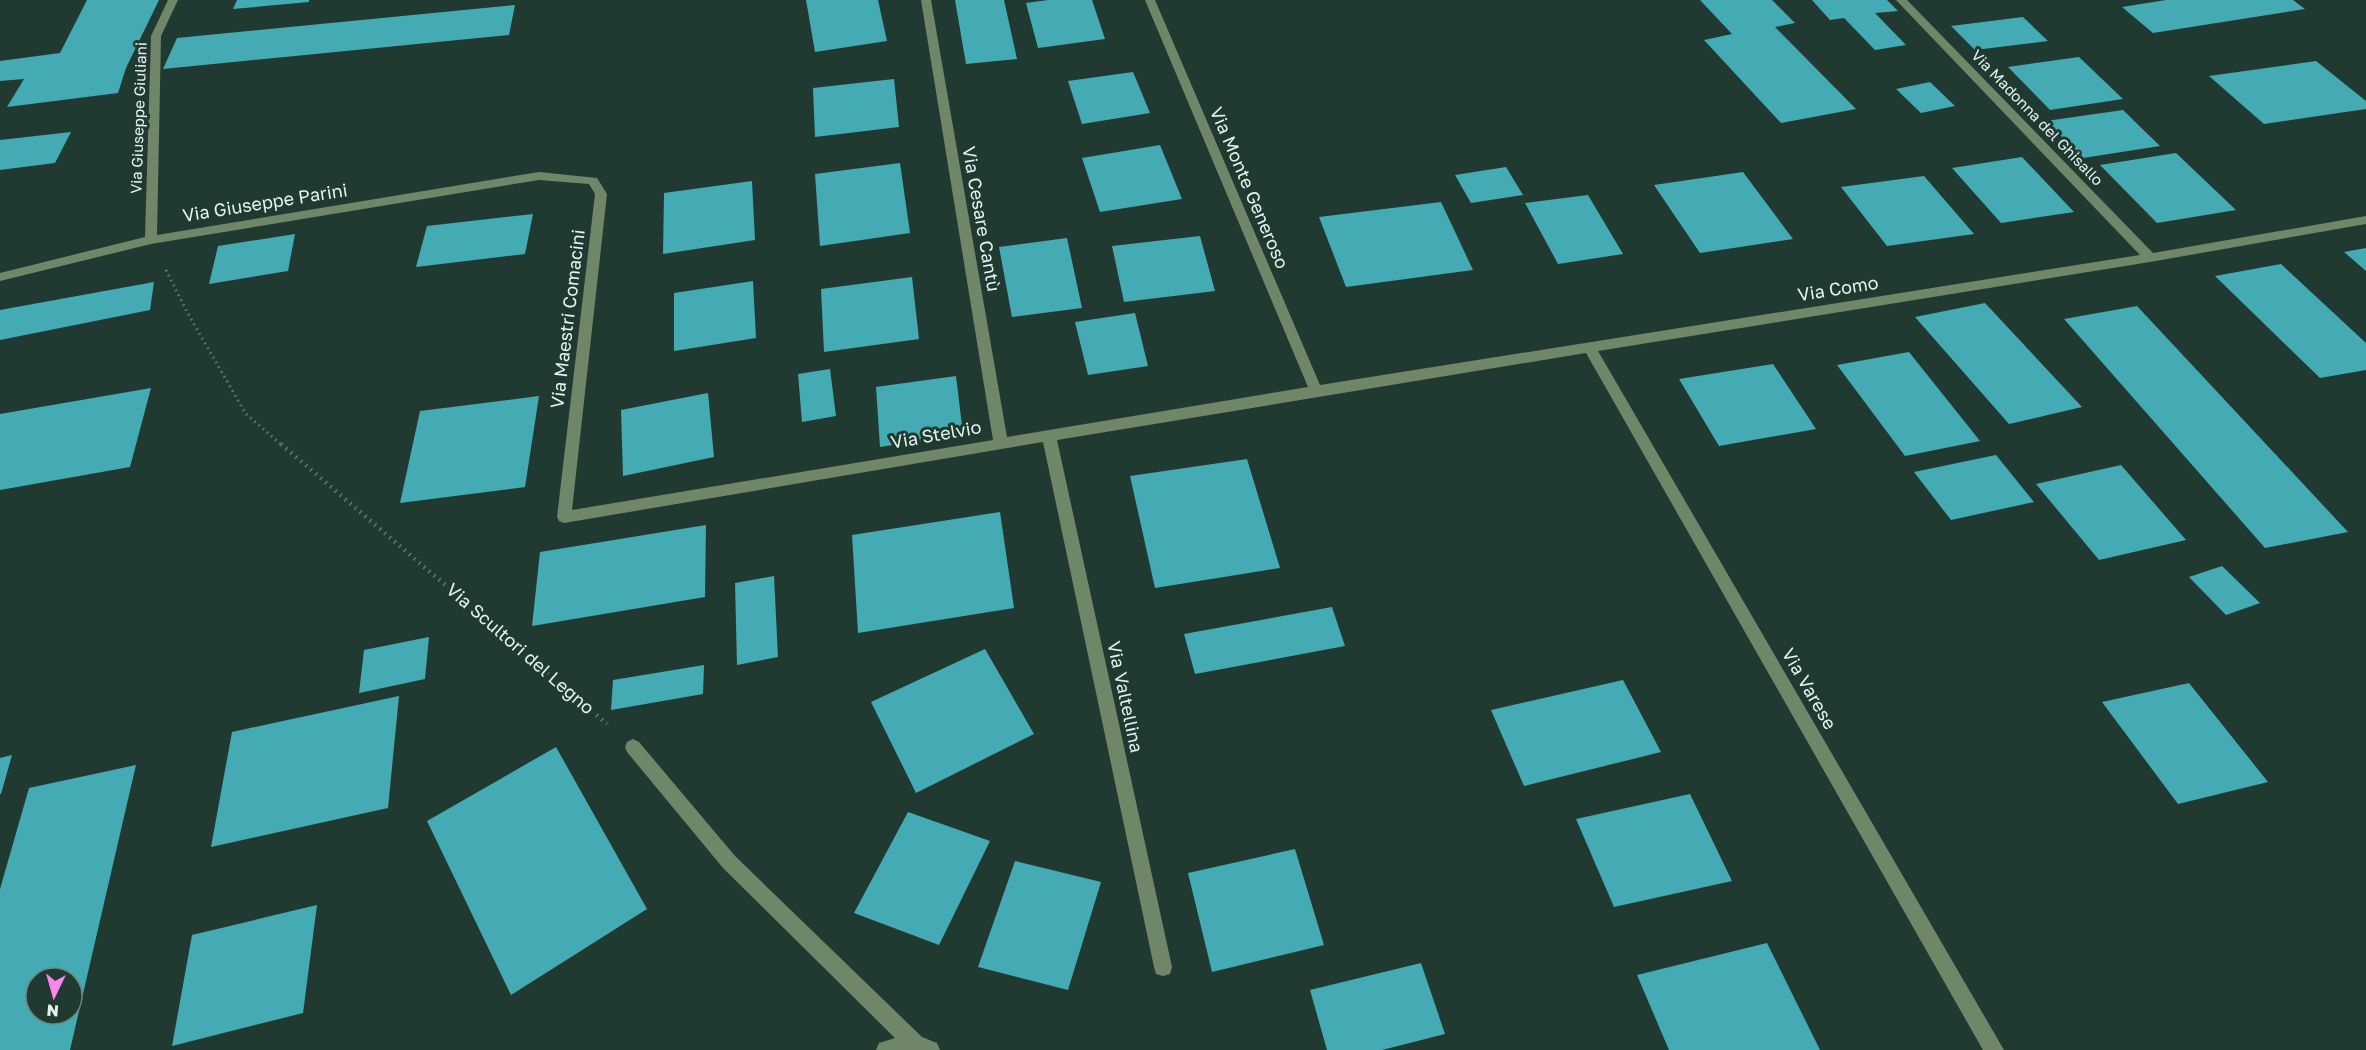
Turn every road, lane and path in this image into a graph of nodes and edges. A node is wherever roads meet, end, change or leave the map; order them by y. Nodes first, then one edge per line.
1 (173, 0) edge
2 (926, 0) edge
3 (1150, 0) edge
4 (1901, 0) edge
5 (538, 176) joint
6 (2366, 220) edge
7 (151, 240) junction
8 (2150, 258) junction
9 (0, 277) edge
10 (1589, 347) junction
11 (1316, 391) junction
12 (1049, 435) junction
13 (1001, 443) junction
14 (564, 518) joint
15 (633, 747) joint
16 (1163, 967) dead end
17 (922, 1047) edge
18 (886, 1050) edge
19 (1994, 1050) edge

1 - 7 street, Via Giuseppe Giuliani
2 - 13 street, Via Cesare Cantù
3 - 11 street, Via Monte Generoso
4 - 8 street, Via Madonna del Ghisallo
5 - 7 street, Via Giuseppe Parini
5 - 14 street, Via Maestri Comacini
6 - 8 street, Via Como
7 - 9 street, Via Giuseppe Parini
7 - 15 path, Via Scultori del Legno
8 - 10 street, Via Como
10 - 11 street, Via Como
10 - 19 street, Via Varese
11 - 12 street, Via Stelvio
12 - 13 street, Via Stelvio
12 - 16 street, Via Valtellina
13 - 14 street, Via Stelvio
15 - 17 street
17 - 18 street

